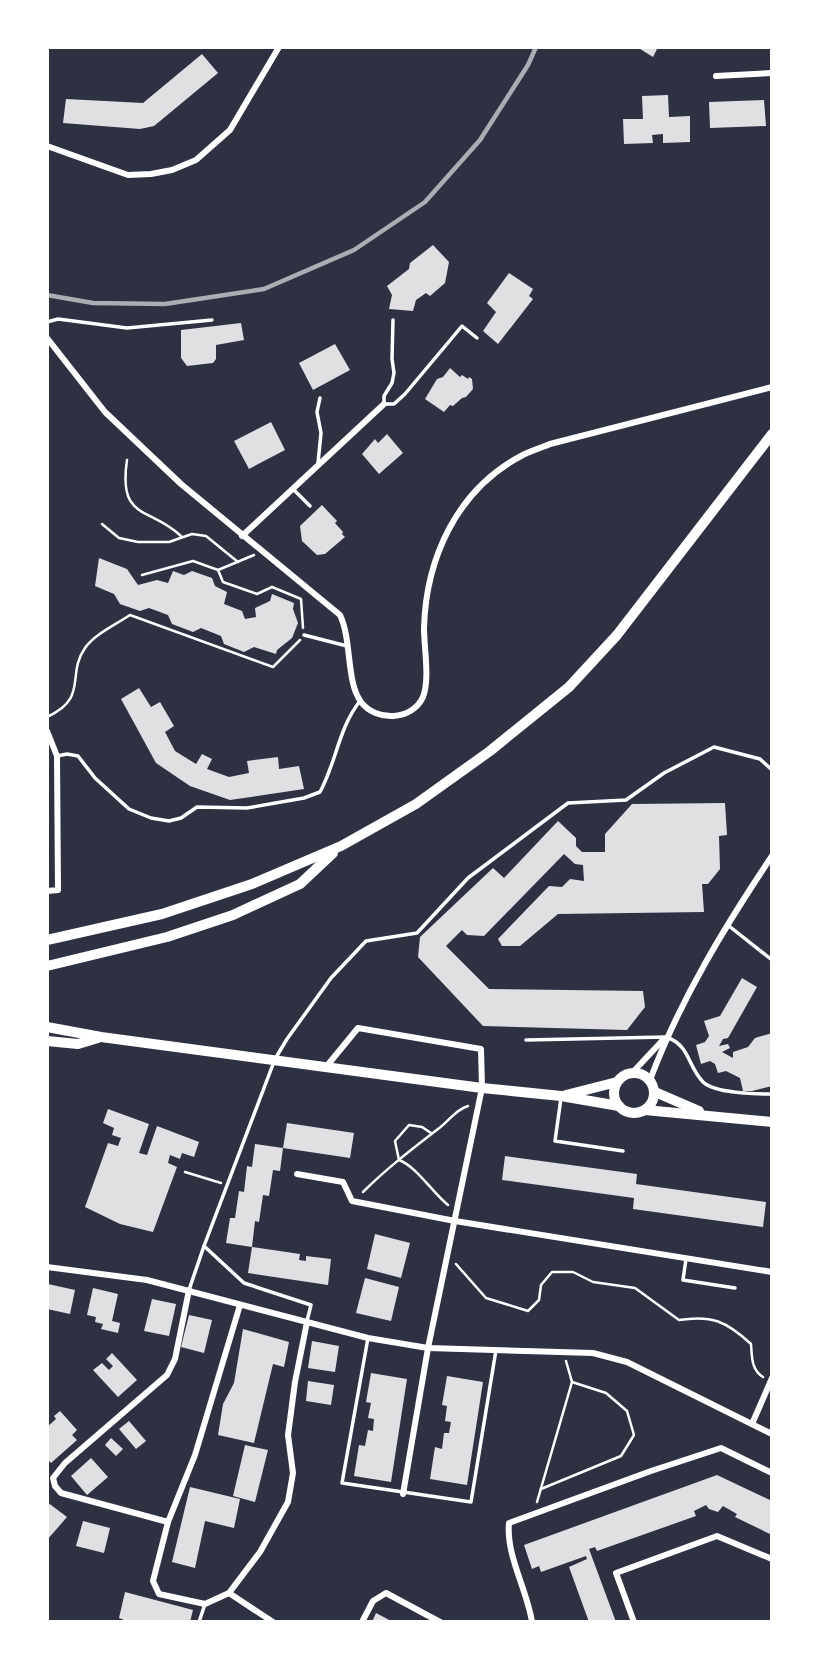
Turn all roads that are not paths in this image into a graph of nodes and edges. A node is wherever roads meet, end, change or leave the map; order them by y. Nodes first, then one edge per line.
1 (279, 47) edge
2 (772, 73) edge
3 (716, 76) dead end
4 (47, 146) edge
5 (212, 320) dead end
6 (393, 320) dead end
7 (47, 322) edge
8 (47, 338) edge
9 (477, 338) dead end
10 (772, 387) edge
11 (320, 398) dead end
12 (384, 404) junction
13 (772, 434) edge
14 (318, 465) junction
15 (293, 489) junction
16 (310, 506) dead end
17 (243, 536) junction
18 (304, 635) road end
19 (349, 647) junction
20 (360, 701) junction
21 (47, 731) edge
22 (57, 756) junction
23 (47, 766) edge
24 (57, 767) junction
25 (772, 770) edge
26 (341, 846) junction
27 (772, 856) edge
28 (47, 891) edge
29 (727, 924) junction
30 (47, 939) edge
31 (772, 960) edge
32 (47, 966) edge
33 (47, 1027) edge
34 (101, 1037) junction
35 (666, 1037) junction
36 (526, 1040) dead end
37 (47, 1041) edge
38 (275, 1059) junction
39 (326, 1067) junction
40 (633, 1072) junction
41 (650, 1080) junction
42 (617, 1082) junction
43 (482, 1088) junction
44 (655, 1093) junction
45 (772, 1094) edge
46 (561, 1096) junction
47 (619, 1106) junction
48 (645, 1110) junction
49 (708, 1114) junction
50 (772, 1122) edge
51 (623, 1152) dead end
52 (297, 1174) dead end
53 (455, 1221) junction
54 (204, 1246) junction
55 (687, 1257) junction
56 (47, 1267) edge
57 (772, 1272) edge
58 (735, 1288) dead end
59 (189, 1290) junction
60 (240, 1305) junction
61 (307, 1322) junction
62 (368, 1338) junction
63 (428, 1348) junction
64 (496, 1350) junction
65 (771, 1380) edge
66 (752, 1424) junction
67 (772, 1434) edge
68 (772, 1473) edge
69 (55, 1486) junction
70 (47, 1489) edge
71 (403, 1494) junction
72 (168, 1522) junction
73 (772, 1559) edge
74 (229, 1593) junction
75 (205, 1604) junction
76 (199, 1622) edge
77 (273, 1622) edge
78 (362, 1622) edge
79 (440, 1622) edge
80 (533, 1622) edge
81 (634, 1622) edge

1 - 4 street
2 - 3 street
5 - 7 lane
6 - 12 lane
8 - 17 street
9 - 12 lane
10 - 20 street
11 - 14 lane
12 - 14 street
13 - 26 main road
14 - 15 street
15 - 16 lane
15 - 17 street
17 - 19 street
18 - 19 lane
19 - 20 street
20 - 22 lane
21 - 22 street
22 - 24 street
23 - 24 lane
24 - 28 street
25 - 38 lane
26 - 30 main road
26 - 32 main road
27 - 29 street
29 - 31 lane
29 - 35 street
33 - 34 main road
34 - 37 main road
34 - 38 main road
35 - 36 lane
35 - 40 street
35 - 41 street
35 - 45 lane
38 - 39 main road
38 - 54 lane
39 - 43 main road
39 - 43 street
40 - 41 main road
40 - 42 main road
41 - 44 main road
42 - 46 main road
42 - 47 main road
43 - 46 main road
43 - 53 street
44 - 48 main road
44 - 49 main road
46 - 47 main road
46 - 51 lane
47 - 48 main road
48 - 49 main road
49 - 50 main road
52 - 53 street
53 - 55 street
53 - 63 street
54 - 59 lane
54 - 61 lane
55 - 57 street
55 - 58 lane
56 - 59 street
59 - 60 street
59 - 69 street
60 - 61 street
60 - 72 street
61 - 62 street
61 - 74 street
62 - 63 street
62 - 71 lane
63 - 64 street
63 - 71 street
64 - 66 street
64 - 71 lane
65 - 66 street
66 - 67 street
68 - 80 street
69 - 70 lane
69 - 72 street
72 - 75 street
73 - 81 street
74 - 75 street
74 - 77 street
75 - 76 lane
78 - 79 street

